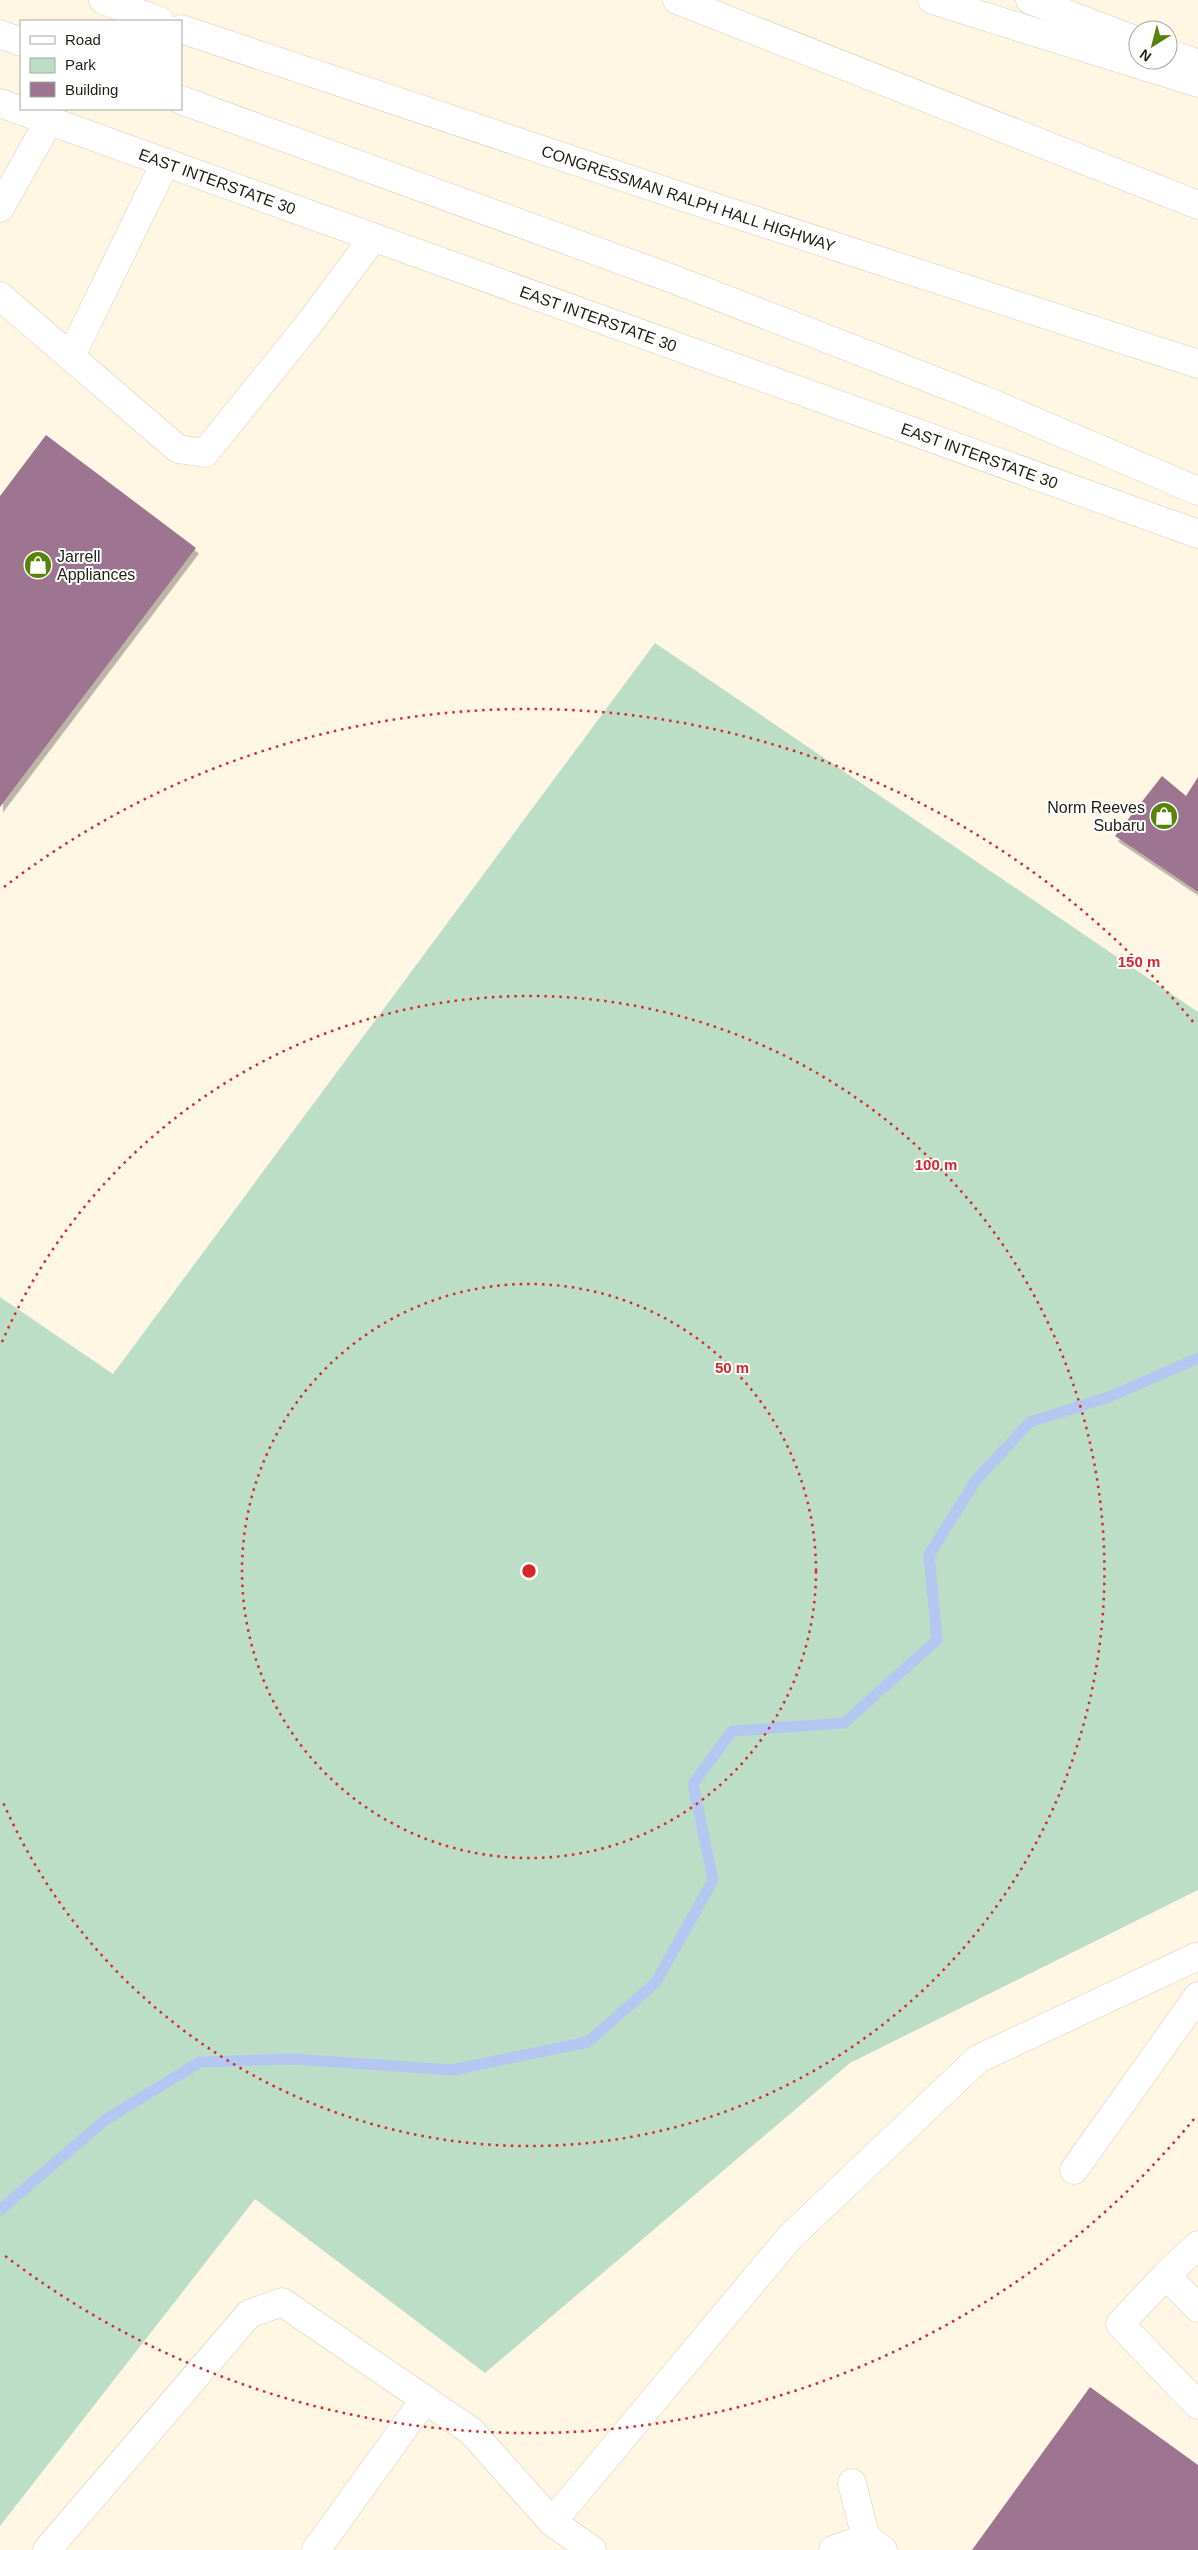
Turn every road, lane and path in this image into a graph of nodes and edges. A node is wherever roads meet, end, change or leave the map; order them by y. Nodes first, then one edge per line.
1 (102, 0) edge
2 (677, 0) edge
3 (932, 0) edge
4 (1030, 0) edge
5 (157, 20) edge
6 (182, 29) edge
7 (0, 34) edge
8 (1128, 37) edge
9 (20, 42) edge
10 (1178, 57) edge
11 (1198, 64) edge
12 (1198, 83) edge
13 (182, 100) edge
14 (0, 104) edge
15 (49, 121) junction
16 (165, 162) junction
17 (1198, 205) edge
18 (0, 208) edge
19 (373, 238) junction
20 (0, 296) edge
21 (70, 356) junction
22 (1198, 364) edge
23 (1198, 490) edge
24 (1198, 534) edge
25 (1198, 1958) edge
26 (1198, 1996) edge
27 (1074, 2170) dead end
28 (1198, 2245) edge
29 (1166, 2275) junction
30 (1198, 2308) edge
31 (425, 2399) junction
32 (1198, 2405) edge
33 (852, 2483) dead end
34 (552, 2522) junction
35 (874, 2544) edge
36 (47, 2550) edge
37 (316, 2550) edge
38 (592, 2550) edge
39 (833, 2550) edge

1 - 5 main road
2 - 17 main road
3 - 12 main road
4 - 8 main road
6 - 22 main road, CONGRESSMAN RALPH HALL HIGHWAY
7 - 9 main road
10 - 11 main road
13 - 23 main road
14 - 15 main road, EAST INTERSTATE 30
15 - 16 main road, EAST INTERSTATE 30
15 - 18 main road
16 - 19 main road, EAST INTERSTATE 30
16 - 21 main road
19 - 21 main road
19 - 24 main road, EAST INTERSTATE 30
20 - 21 main road
25 - 34 main road
26 - 27 main road
28 - 29 main road
29 - 30 main road
29 - 32 main road
31 - 34 main road
31 - 36 main road
31 - 37 main road
33 - 35 main road
34 - 38 main road
35 - 39 main road

